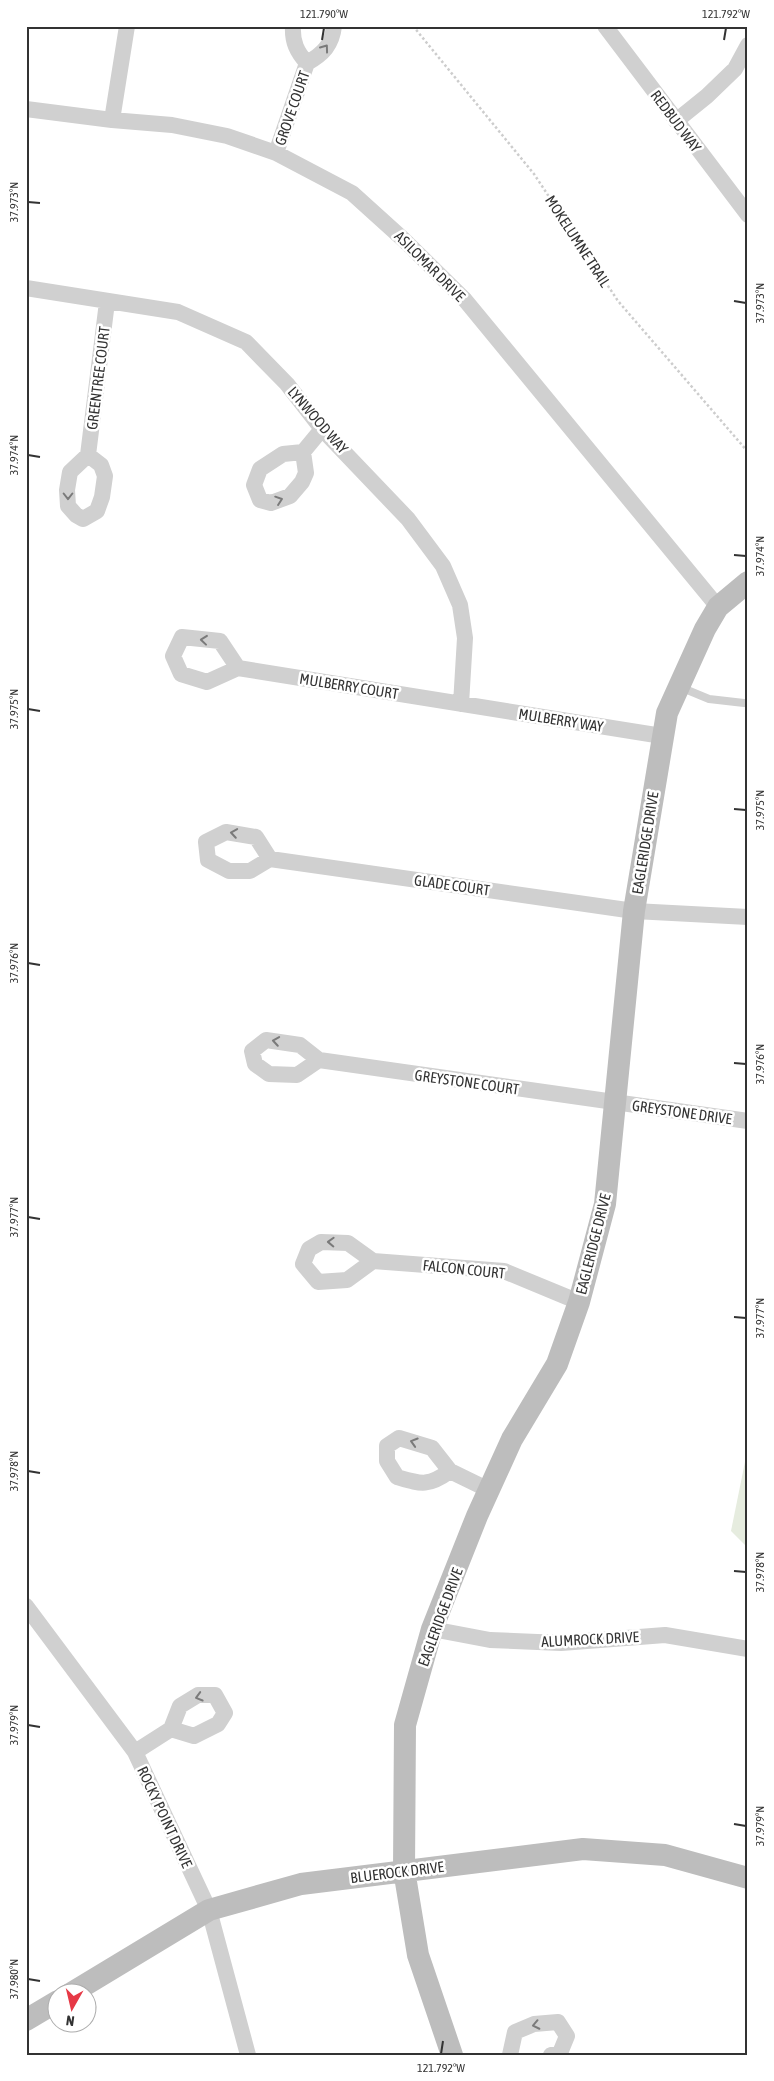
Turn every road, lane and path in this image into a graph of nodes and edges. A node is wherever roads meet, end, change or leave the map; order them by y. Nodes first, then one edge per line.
1 (127, 26) edge
2 (293, 26) edge
3 (334, 26) edge
4 (413, 26) edge
5 (605, 26) edge
6 (748, 45) edge
7 (307, 64) junction
8 (26, 108) edge
9 (112, 120) junction
10 (676, 121) junction
11 (276, 153) junction
12 (748, 215) edge
13 (26, 288) edge
14 (107, 302) junction
15 (322, 429) junction
16 (303, 452) dead end
17 (748, 452) edge
18 (88, 455) dead end
19 (748, 582) edge
20 (718, 607) junction
21 (238, 668) dead end
22 (678, 687) junction
23 (461, 704) junction
24 (744, 704) dead end
25 (662, 736) junction
26 (270, 859) dead end
27 (634, 911) junction
28 (748, 917) edge
29 (319, 1060) dead end
30 (616, 1104) junction
31 (748, 1121) edge
32 (374, 1261) dead end
33 (579, 1302) junction
34 (450, 1471) dead end
35 (489, 1490) junction
36 (26, 1606) edge
37 (432, 1629) junction
38 (748, 1649) edge
39 (171, 1729) dead end
40 (135, 1752) junction
41 (404, 1870) junction
42 (748, 1878) edge
43 (209, 1910) junction
44 (87, 1984) edge
45 (48, 2007) edge
46 (26, 2020) edge
47 (248, 2055) edge
48 (452, 2055) edge
49 (510, 2055) edge
50 (551, 2055) edge

1 - 9 street
2 - 7 street
7 -> 3 street
4 - 17 path, MOKELUMNE TRAIL
5 - 10 street, REDBUD WAY
6 - 10 street
7 - 11 street, GROVE COURT
8 - 9 street, ASILOMAR DRIVE
9 - 11 street, ASILOMAR DRIVE
10 - 12 street, REDBUD WAY
11 - 20 street, ASILOMAR DRIVE
13 - 14 street, LYNWOOD WAY
14 - 15 street, LYNWOOD WAY
14 - 18 street, GREENTREE COURT
15 - 16 street
15 - 23 street, LYNWOOD WAY
19 - 20 street, EAGLERIDGE DRIVE
20 - 22 street, EAGLERIDGE DRIVE
21 - 23 street, MULBERRY COURT
22 - 24 lane
22 - 25 street, EAGLERIDGE DRIVE
23 - 25 street, MULBERRY WAY
25 - 27 street, EAGLERIDGE DRIVE
26 - 27 street, GLADE COURT
27 - 28 street, GLADE COURT
27 - 30 street, EAGLERIDGE DRIVE
29 - 30 street, GREYSTONE COURT
30 - 31 street, GREYSTONE DRIVE
30 - 33 street, EAGLERIDGE DRIVE
32 - 33 street, FALCON COURT
33 - 35 street, EAGLERIDGE DRIVE
34 - 35 street
35 - 37 street, EAGLERIDGE DRIVE
36 - 40 street, ROCKY POINT DRIVE
37 - 38 street, ALUMROCK DRIVE
37 - 41 street, EAGLERIDGE DRIVE
39 - 40 street
40 - 43 street, ROCKY POINT DRIVE
41 - 42 street, BLUEROCK DRIVE
41 - 43 street, BLUEROCK DRIVE
41 - 48 street, EAGLERIDGE DRIVE
43 - 44 street, BLUEROCK DRIVE
43 - 47 street, ROCKY POINT DRIVE
45 - 46 street
50 -> 49 street

